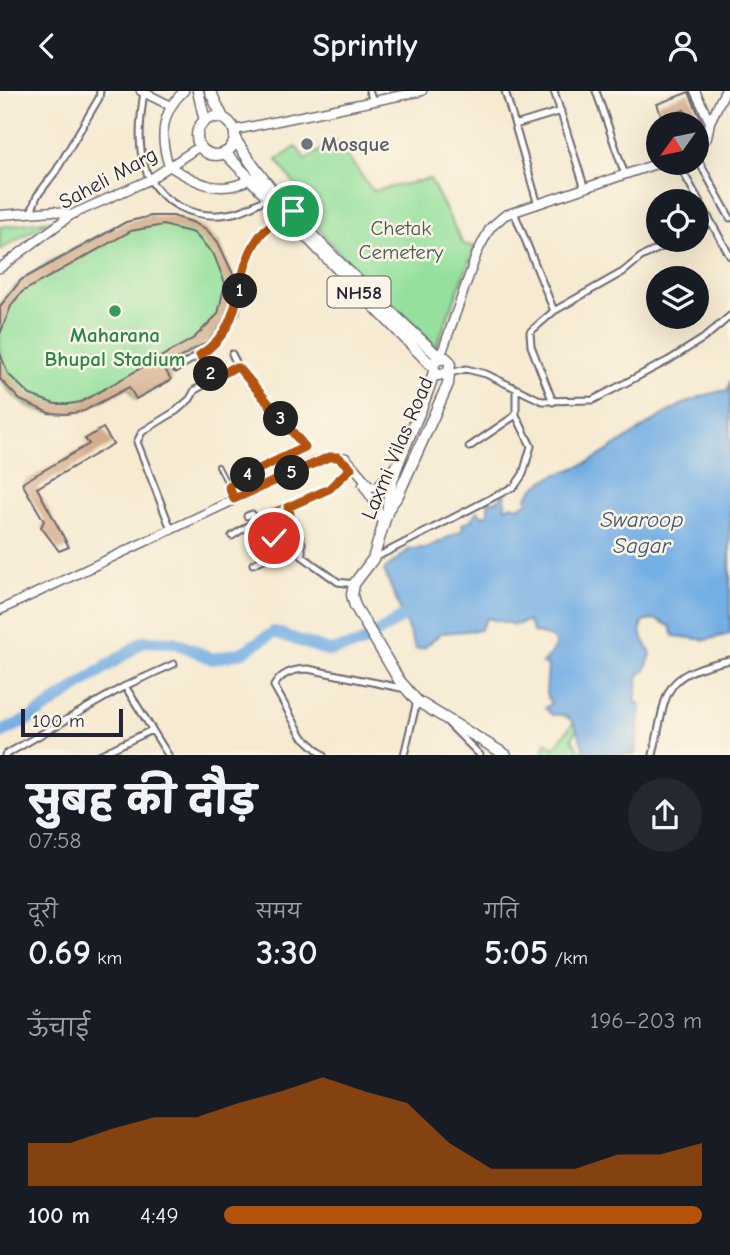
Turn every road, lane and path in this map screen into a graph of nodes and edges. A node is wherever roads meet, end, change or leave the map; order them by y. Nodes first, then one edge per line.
1 (100, 91) edge
2 (184, 91) edge
3 (198, 91) edge
4 (210, 91) edge
5 (422, 91) edge
6 (505, 91) edge
7 (554, 91) edge
8 (596, 91) edge
9 (695, 91) edge
10 (725, 91) edge
11 (143, 92) edge
12 (371, 95) edge
13 (169, 105) junction
14 (561, 111) junction
15 (223, 118) junction
16 (205, 121) junction
17 (710, 122) junction
18 (515, 125) junction
19 (709, 127) edge
20 (235, 135) junction
21 (200, 146) junction
22 (225, 153) junction
23 (169, 166) junction
24 (646, 168) edge
25 (625, 175) junction
26 (685, 175) edge
27 (707, 175) edge
28 (252, 178) junction
29 (149, 180) junction
30 (585, 190) junction
31 (269, 198) junction
32 (538, 205) junction
33 (30, 212) junction
34 (290, 213) junction
35 (510, 214) junction
36 (0, 215) edge
37 (71, 215) junction
38 (730, 216) edge
39 (712, 223) junction
40 (709, 224) edge
41 (652, 252) edge
42 (730, 256) edge
43 (0, 268) edge
44 (554, 311) junction
45 (730, 316) edge
46 (232, 354) dead end
47 (200, 355) junction
48 (440, 358) junction
49 (239, 368) junction
50 (176, 369) dead end
51 (434, 369) junction
52 (449, 373) junction
53 (214, 379) junction
54 (516, 389) junction
55 (553, 401) junction
56 (516, 415) junction
57 (305, 447) joint
58 (469, 447) dead end
59 (405, 452) junction
60 (338, 457) junction
61 (218, 466) dead end
62 (351, 468) junction
63 (229, 487) junction
64 (234, 499) junction
65 (288, 507) junction
66 (388, 509) junction
67 (247, 516) dead end
68 (256, 521) junction
69 (171, 529) junction
70 (294, 529) junction
71 (384, 529) junction
72 (232, 536) dead end
73 (373, 559) junction
74 (253, 563) dead end
75 (355, 584) junction
76 (0, 610) edge
77 (730, 660) edge
78 (174, 664) dead end
79 (402, 684) junction
80 (125, 687) junction
81 (417, 701) junction
82 (444, 720) junction
83 (152, 730) junction
84 (4, 754) edge
85 (99, 754) edge
86 (168, 754) edge
87 (323, 754) edge
88 (404, 754) edge
89 (480, 754) edge
90 (506, 754) edge
91 (653, 754) edge

1 - 33 street
2 - 13 street
3 - 16 highway
4 - 15 highway, NH58
5 - 12 street
6 - 18 street
7 - 14 street
8 - 25 street
9 - 17 street
10 - 17 street
11 - 13 street
11 - 29 street
12 - 20 street
13 - 23 street
14 - 18 street
14 - 30 street
15 - 16 highway
15 - 20 highway, NH58
16 - 21 highway
17 - 19 street
18 - 32 street
20 - 22 highway
20 - 34 highway, NH58
21 - 22 highway, NH58
21 - 23 street, Saheli Marg
22 - 28 highway, NH58
23 - 28 street
23 - 29 street, Saheli Marg
24 - 25 street
25 - 30 street
26 - 39 street
27 - 38 street
28 - 31 highway, NH58
29 - 31 street
29 - 37 street, Saheli Marg
30 - 32 street
31 - 34 highway, NH58
32 - 35 street
33 - 36 street
33 - 37 street
34 - 47 street
34 - 48 highway, NH58
34 - 51 highway, NH58
35 - 44 street
35 - 48 street, Laxmi Vilas Road
37 - 43 street, Saheli Marg
39 - 40 street
39 - 42 street
41 - 44 street
44 - 55 street
45 - 55 street
46 - 49 street
47 - 50 street
47 - 53 street
48 - 51 highway, Laxmi Vilas Road
48 - 52 highway, Laxmi Vilas Road / NH58
49 - 53 street
49 - 57 street
51 - 52 highway, Laxmi Vilas Road
51 - 59 highway
52 - 54 street
52 - 66 highway, Laxmi Vilas Road
53 - 69 street
54 - 55 street
54 - 56 street
56 - 58 street
56 - 73 street
57 - 63 lane
59 - 60 street
59 - 66 highway
60 - 62 street
60 - 64 street
61 - 63 lane
62 - 65 street
62 - 71 street
63 - 64 lane
64 - 69 street
65 - 68 street
65 - 70 street
66 - 71 highway, Laxmi Vilas Road
67 - 68 street
68 - 72 street
69 - 76 street
70 - 74 street
70 - 75 street
71 - 73 highway, Laxmi Vilas Road
73 - 75 highway, Laxmi Vilas Road
75 - 79 highway
77 - 91 street
78 - 80 street
79 - 81 highway
79 - 87 street
80 - 83 street
80 - 84 street
81 - 82 highway
81 - 88 street
82 - 89 street
82 - 90 highway
83 - 85 street
83 - 86 street

